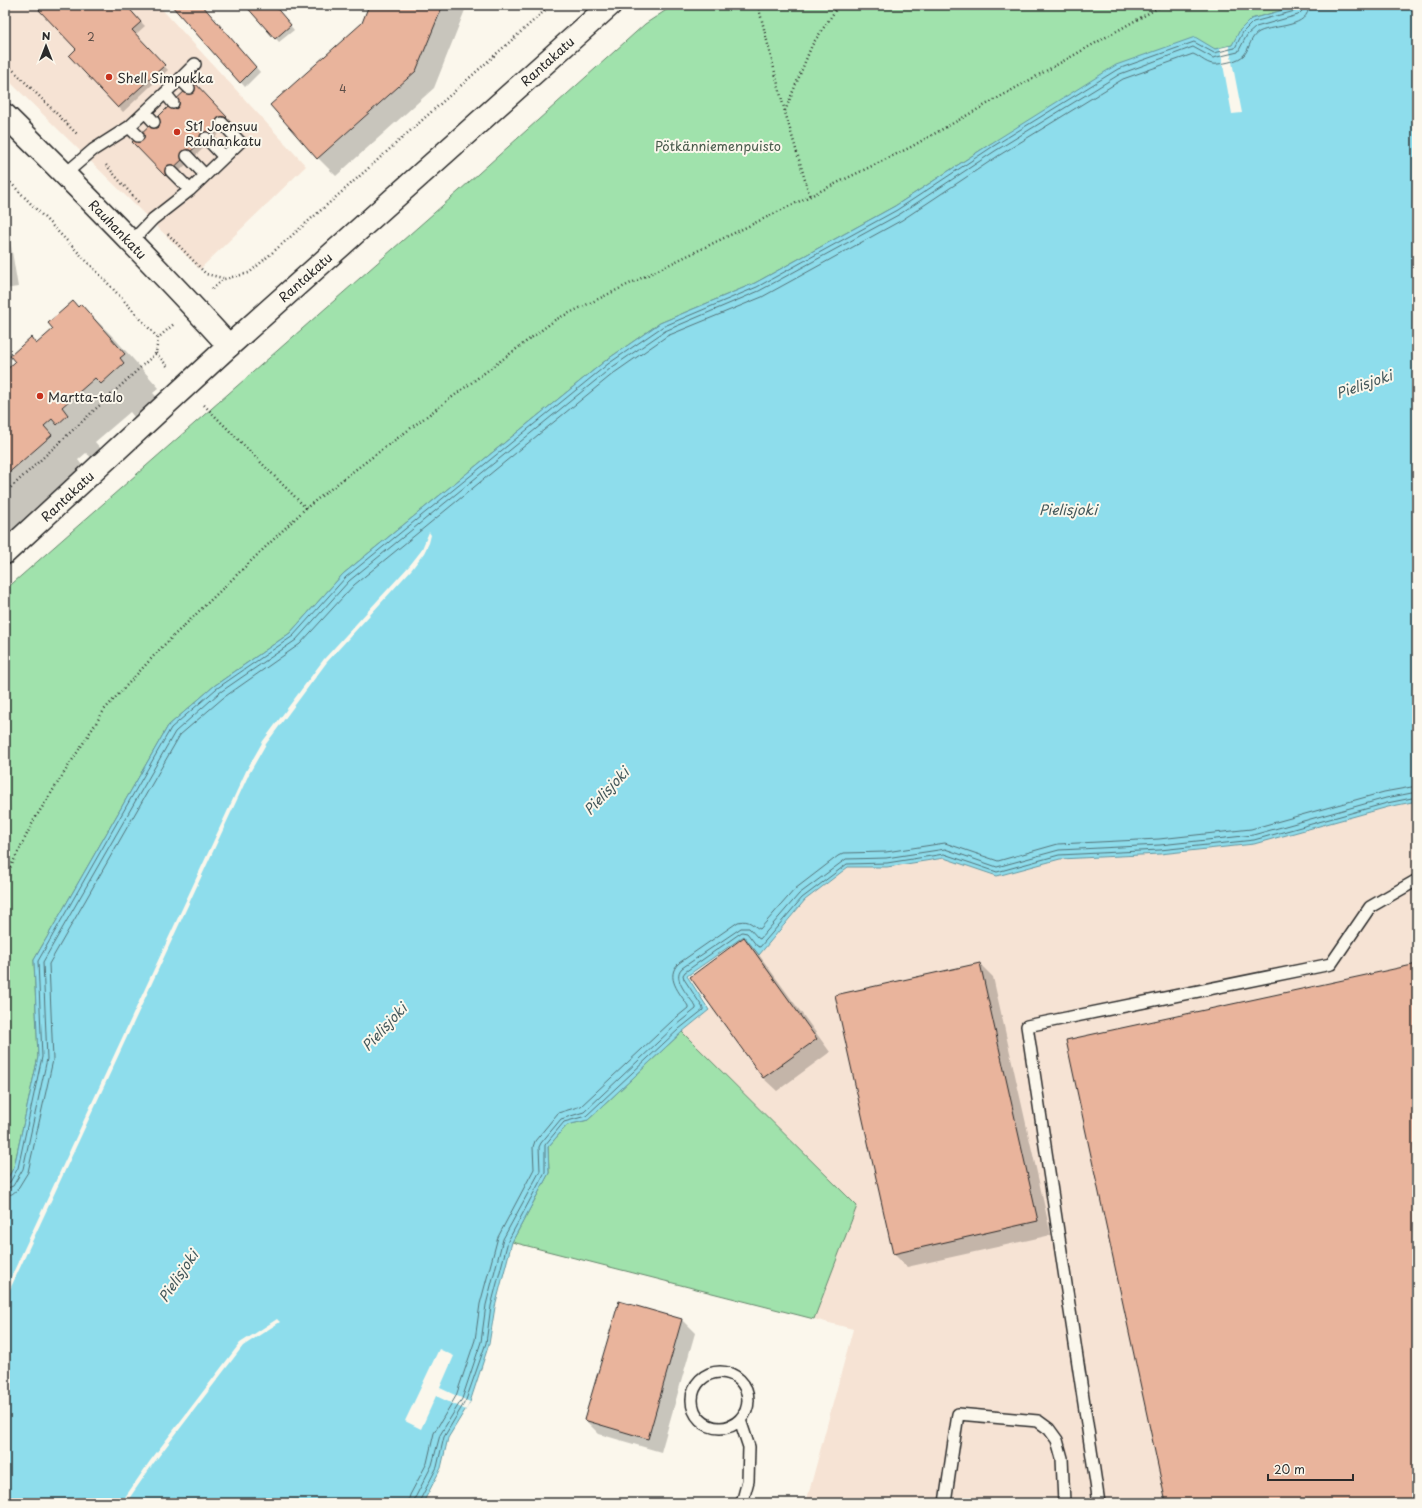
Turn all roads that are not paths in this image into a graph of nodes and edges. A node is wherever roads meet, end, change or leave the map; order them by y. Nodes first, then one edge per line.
1 (610, 5) edge
2 (195, 64) dead end
3 (180, 79) junction
4 (189, 88) dead end
5 (165, 93) junction
6 (173, 103) dead end
7 (145, 112) junction
8 (5, 115) edge
9 (154, 122) dead end
10 (222, 122) dead end
11 (129, 127) junction
12 (138, 136) dead end
13 (206, 138) dead end
14 (187, 156) dead end
15 (224, 157) junction
16 (171, 171) dead end
17 (65, 174) junction
18 (205, 175) junction
19 (190, 190) junction
20 (131, 242) junction
21 (228, 346) junction
22 (5, 553) edge
23 (1417, 880) edge
24 (740, 1420) junction
25 (742, 1503) edge
26 (945, 1503) edge
27 (1064, 1503) edge
28 (1099, 1503) edge

1 - 21 main road, Rantakatu
2 - 3 lane
3 - 4 lane
3 - 5 lane
5 - 6 lane
5 - 7 lane
7 - 9 lane
7 - 11 lane
8 - 17 main road, Rauhankatu
10 - 15 lane
11 - 12 lane
11 - 17 lane
13 - 15 lane
14 - 18 lane
15 - 18 lane
16 - 19 lane
17 - 20 main road, Rauhankatu
18 - 19 lane
19 - 20 lane
20 - 21 main road, Rauhankatu
21 - 22 main road, Rantakatu
23 - 28 lane
24 - 24 lane
24 - 25 lane
26 - 27 lane

